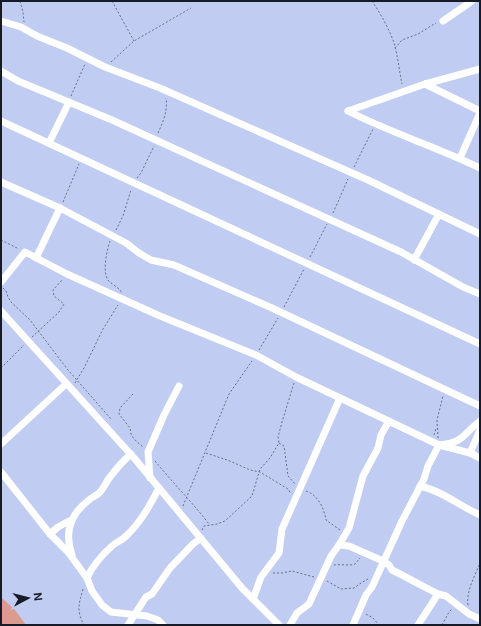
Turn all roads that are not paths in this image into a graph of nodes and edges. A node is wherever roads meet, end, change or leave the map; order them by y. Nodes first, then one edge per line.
1 (472, 1) edge
2 (443, 21) road end
3 (1, 22) edge
4 (480, 69) edge
5 (1, 71) edge
6 (425, 84) junction
7 (69, 102) junction
8 (480, 112) edge
9 (1, 121) edge
10 (50, 143) junction
11 (460, 158) junction
12 (480, 168) edge
13 (1, 182) edge
14 (60, 208) junction
15 (439, 214) junction
16 (480, 234) edge
17 (36, 258) junction
18 (414, 260) junction
19 (1, 282) edge
20 (480, 294) edge
21 (1, 311) edge
22 (480, 344) edge
23 (66, 384) junction
24 (179, 386) dead end
25 (340, 398) junction
26 (480, 406) edge
27 (389, 421) junction
28 (480, 421) edge
29 (480, 430) edge
30 (1, 444) edge
31 (439, 444) junction
32 (470, 453) junction
33 (131, 454) junction
34 (480, 458) edge
35 (1, 472) edge
36 (150, 478) junction
37 (420, 486) junction
38 (158, 488) junction
39 (480, 515) edge
40 (71, 520) junction
41 (50, 534) junction
42 (200, 537) junction
43 (339, 545) junction
44 (74, 560) junction
45 (383, 561) junction
46 (87, 578) junction
47 (438, 594) junction
48 (253, 599) junction
49 (134, 615) junction
50 (480, 619) edge
51 (128, 625) edge
52 (163, 625) edge
53 (279, 625) edge
54 (290, 625) edge
55 (353, 625) edge
56 (418, 625) edge

1 - 2 street
3 - 15 street
4 - 6 street
5 - 7 street
6 - 8 street
6 - 11 street
7 - 10 street
7 - 18 street
8 - 11 street
9 - 10 street
10 - 22 street
11 - 12 street
13 - 14 street
14 - 17 street
14 - 26 street
15 - 16 street
15 - 18 street
17 - 19 street
17 - 25 street
18 - 20 street
21 - 23 street
23 - 30 street
23 - 33 street
24 - 36 street
25 - 27 street
25 - 48 street
27 - 31 street
27 - 43 street
28 - 31 street
29 - 32 street
31 - 32 street
31 - 37 street
32 - 34 street
33 - 36 street
33 - 40 street
35 - 41 street
36 - 38 street
37 - 39 street
37 - 45 street
38 - 42 street
38 - 46 street
40 - 41 street
40 - 44 street
41 - 44 street
42 - 48 street
42 - 49 street
43 - 45 street
43 - 54 street
44 - 46 street
45 - 47 street
45 - 55 street
46 - 49 street
47 - 50 street
47 - 56 street
48 - 53 street
49 - 51 street
49 - 52 street

